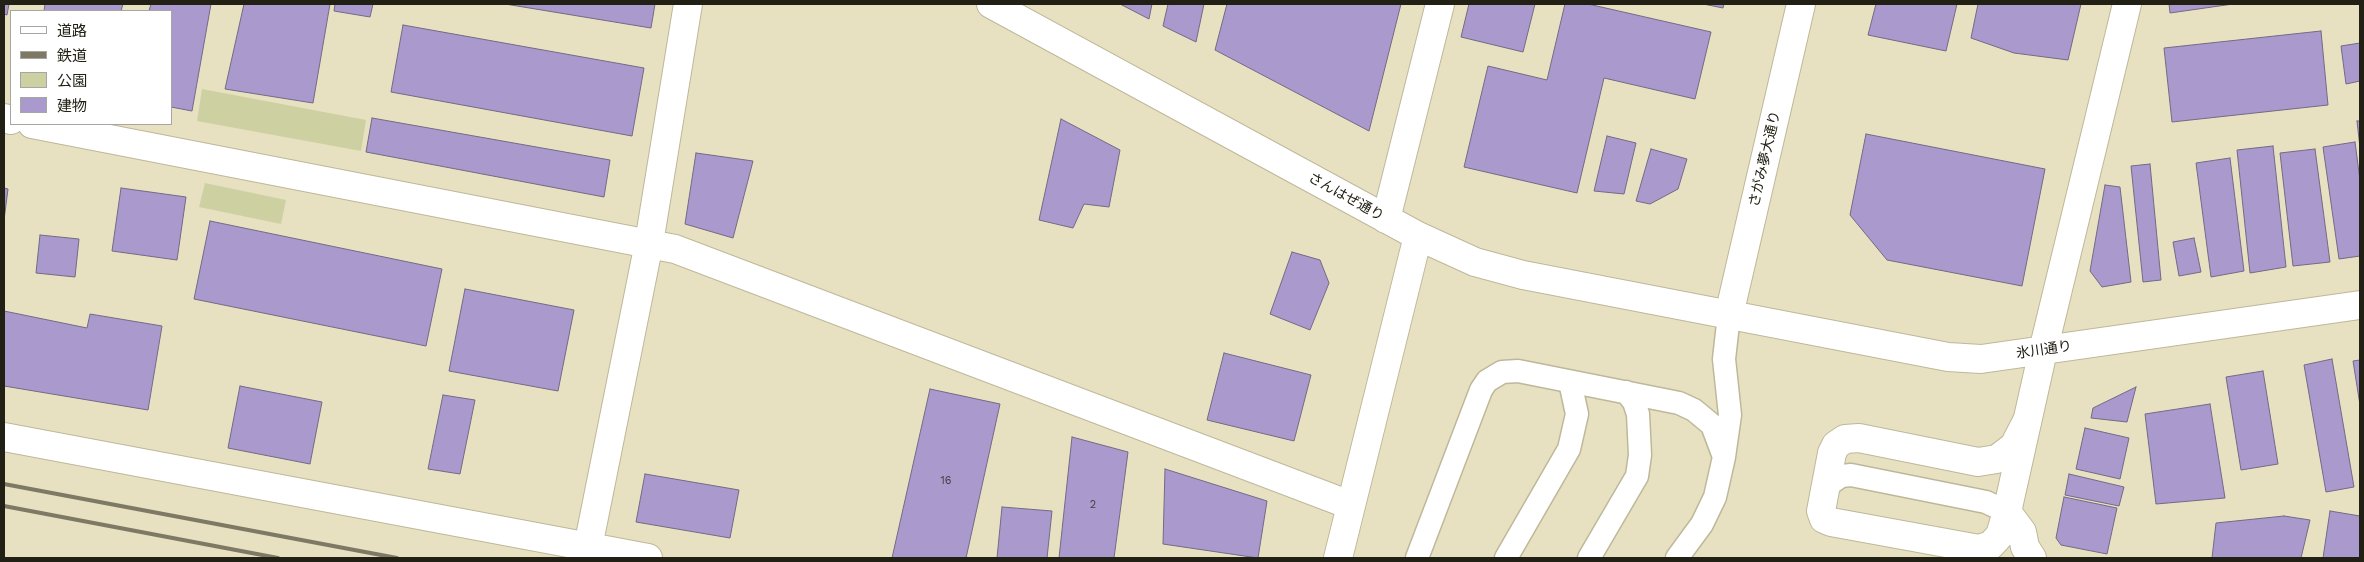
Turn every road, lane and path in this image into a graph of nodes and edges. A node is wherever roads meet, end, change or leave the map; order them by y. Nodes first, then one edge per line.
1 (688, 4) edge
2 (991, 4) edge
3 (1440, 4) edge
4 (1801, 4) edge
5 (2127, 4) edge
6 (37, 125) edge
7 (1386, 220) junction
8 (1418, 236) junction
9 (648, 243) junction
10 (2360, 304) edge
11 (1729, 315) junction
12 (2043, 351) junction
13 (1570, 382) junction
14 (1626, 392) junction
15 (2028, 419) junction
16 (4, 437) edge
17 (1724, 457) junction
18 (1824, 488) junction
19 (1350, 504) junction
20 (2007, 512) junction
21 (588, 547) junction
22 (648, 558) edge
23 (1338, 558) edge
24 (1417, 558) edge
25 (1506, 558) edge
26 (1589, 558) edge
27 (1677, 558) edge
28 (2032, 558) edge

1 - 9 street
2 - 7 street, さんはぜ通り
3 - 7 street
4 - 11 street, さがみ夢大通り
5 - 12 street
6 - 9 street
7 - 8 street, さんはぜ通り
8 - 11 street, さんはぜ通り
8 - 19 street
9 - 19 street
9 - 21 street
10 - 12 street, 氷川通り
11 - 12 street, 氷川通り
11 - 17 lane
12 - 15 street
13 - 14 lane
13 - 24 lane
13 - 25 lane
14 - 17 lane
14 - 26 lane
15 - 18 street
15 - 20 street
16 - 21 street
17 - 27 lane
18 - 20 lane
18 - 20 street
19 - 23 street
20 - 28 street
21 - 22 street

